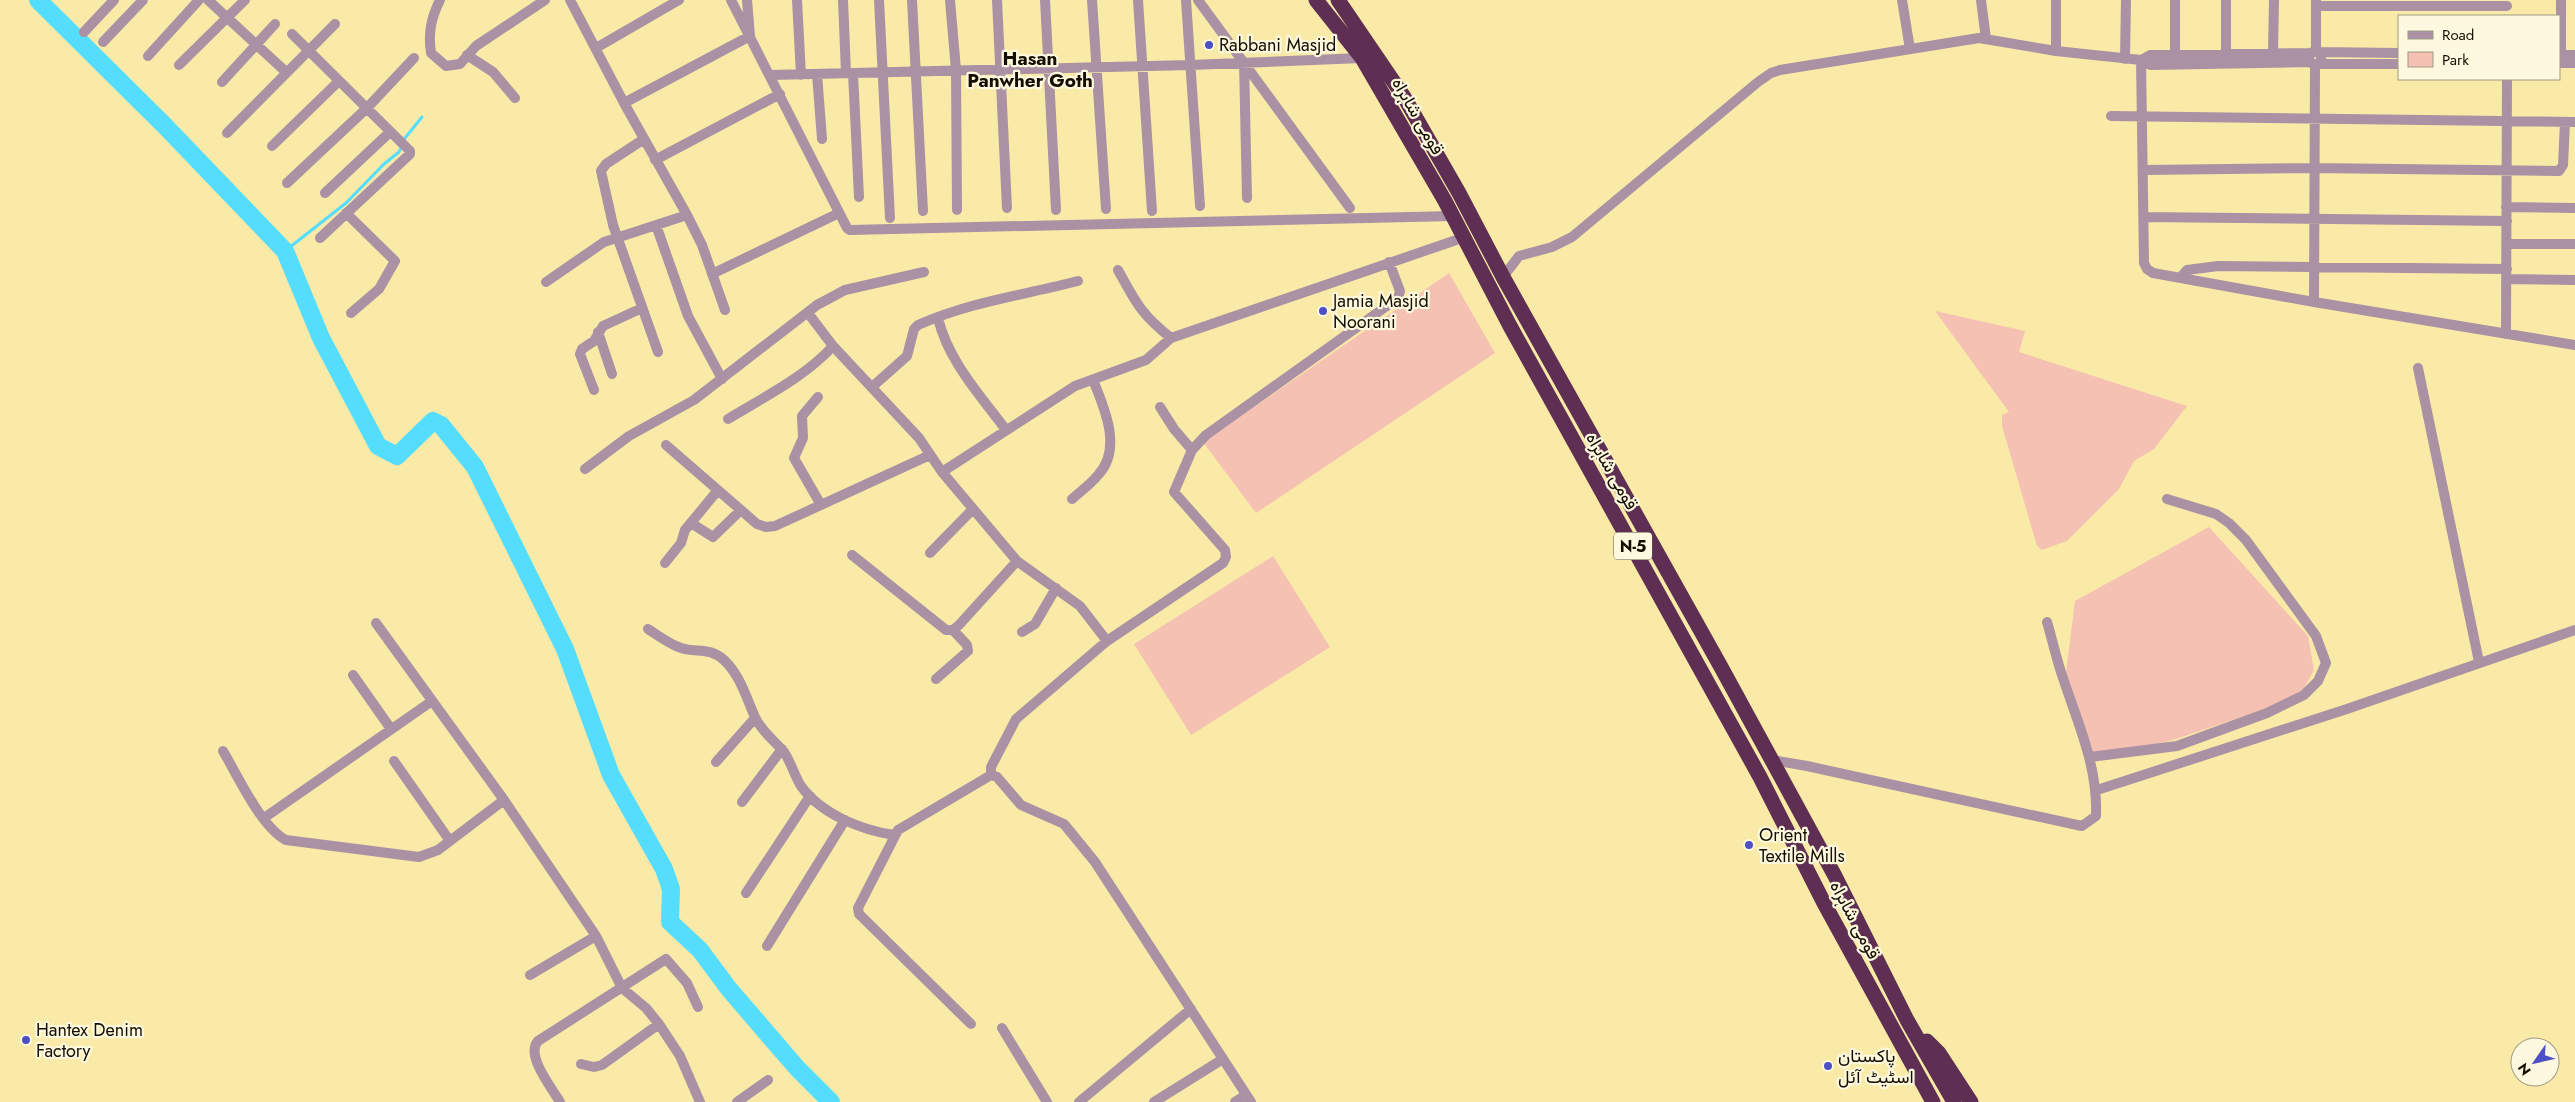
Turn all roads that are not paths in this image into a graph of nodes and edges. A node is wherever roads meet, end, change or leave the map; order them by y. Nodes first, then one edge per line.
1 (114, 0) edge
2 (143, 0) edge
3 (199, 0) edge
4 (208, 0) edge
5 (245, 0) edge
6 (440, 0) edge
7 (545, 0) edge
8 (570, 0) edge
9 (679, 0) edge
10 (731, 0) edge
11 (747, 0) edge
12 (797, 0) edge
13 (844, 0) edge
14 (879, 0) edge
15 (912, 0) edge
16 (950, 0) edge
17 (997, 0) edge
18 (1045, 0) edge
19 (1092, 0) edge
20 (1138, 0) edge
21 (1186, 0) edge
22 (1198, 0) edge
23 (1316, 0) edge
24 (1338, 0) edge
25 (1902, 0) edge
26 (1981, 0) edge
27 (2056, 0) edge
28 (2126, 0) edge
29 (2175, 0) edge
30 (2226, 0) edge
31 (2274, 0) edge
32 (2561, 0) edge
33 (2316, 3) edge
34 (2507, 7) edge
35 (228, 19) junction
36 (275, 24) dead end
37 (335, 24) dead end
38 (2560, 29) edge
39 (84, 32) dead end
40 (292, 34) dead end
41 (750, 36) junction
42 (1986, 39) junction
43 (103, 42) dead end
44 (256, 45) junction
45 (596, 48) junction
46 (1910, 49) junction
47 (308, 50) junction
48 (2056, 51) junction
49 (2273, 53) junction
50 (2175, 54) junction
51 (2226, 54) junction
52 (2398, 54) edge
53 (467, 55) junction
54 (2575, 55) edge
55 (148, 56) dead end
56 (414, 58) dead end
57 (1362, 58) junction
58 (2315, 58) junction
59 (2560, 58) edge
60 (2560, 58) edge
61 (2125, 59) junction
62 (2141, 60) junction
63 (1244, 62) junction
64 (2575, 63) edge
65 (2398, 64) edge
66 (179, 65) dead end
67 (1143, 65) junction
68 (1190, 65) junction
69 (1095, 66) junction
70 (1048, 68) junction
71 (1000, 69) junction
72 (956, 70) junction
73 (916, 71) junction
74 (286, 72) junction
75 (883, 72) junction
76 (850, 73) junction
77 (801, 74) junction
78 (817, 74) junction
79 (771, 75) junction
80 (2506, 80) edge
81 (340, 81) junction
82 (222, 82) dead end
83 (780, 94) junction
84 (515, 98) dead end
85 (624, 103) junction
86 (367, 108) junction
87 (2111, 116) dead end
88 (2141, 117) junction
89 (2314, 120) junction
90 (2507, 122) junction
91 (2570, 122) edge
92 (390, 132) junction
93 (227, 134) dead end
94 (644, 139) junction
95 (822, 139) dead end
96 (272, 146) dead end
97 (655, 160) junction
98 (2314, 168) junction
99 (2144, 170) junction
100 (2507, 170) junction
101 (287, 183) dead end
102 (324, 193) dead end
103 (859, 197) dead end
104 (1247, 198) dead end
105 (1200, 206) dead end
106 (2506, 207) junction
107 (1007, 208) dead end
108 (1350, 208) dead end
109 (2575, 208) edge
110 (1106, 209) dead end
111 (958, 210) dead end
112 (1056, 210) dead end
113 (922, 211) dead end
114 (1152, 211) dead end
115 (346, 213) junction
116 (840, 213) junction
117 (687, 215) junction
118 (1453, 216) junction
119 (2144, 217) junction
120 (890, 218) dead end
121 (2314, 220) junction
122 (2507, 221) junction
123 (656, 224) junction
124 (1465, 237) junction
125 (320, 238) dead end
126 (618, 238) junction
127 (2507, 244) junction
128 (2575, 244) edge
129 (1389, 262) junction
130 (2314, 266) junction
131 (1118, 270) dead end
132 (924, 272) dead end
133 (712, 274) junction
134 (2507, 274) junction
135 (1503, 277) junction
136 (2180, 278) junction
137 (2575, 280) edge
138 (1078, 281) dead end
139 (546, 282) dead end
140 (2314, 302) junction
141 (642, 308) junction
142 (725, 310) dead end
143 (351, 313) dead end
144 (808, 313) junction
145 (938, 318) junction
146 (598, 332) junction
147 (2506, 334) junction
148 (1171, 338) junction
149 (2575, 345) edge
150 (833, 346) junction
151 (658, 352) dead end
152 (2418, 368) dead end
153 (612, 374) dead end
154 (722, 379) junction
155 (1093, 380) junction
156 (872, 387) junction
157 (594, 390) dead end
158 (818, 397) dead end
159 (1160, 407) dead end
160 (728, 419) dead end
161 (1006, 430) junction
162 (666, 445) dead end
163 (1192, 450) junction
164 (930, 455) junction
165 (585, 469) dead end
166 (942, 472) junction
167 (718, 490) junction
168 (1072, 499) dead end
169 (2168, 499) dead end
170 (821, 505) junction
171 (973, 509) junction
172 (740, 510) junction
173 (691, 523) junction
174 (930, 553) dead end
175 (852, 555) dead end
176 (1017, 562) junction
177 (665, 564) dead end
178 (1056, 588) junction
179 (2047, 622) dead end
180 (376, 623) dead end
181 (648, 629) dead end
182 (953, 630) junction
183 (2575, 630) edge
184 (1022, 632) dead end
185 (1107, 641) junction
186 (2479, 662) junction
187 (352, 675) dead end
188 (936, 679) dead end
189 (432, 700) junction
190 (755, 718) junction
191 (391, 729) junction
192 (782, 749) junction
193 (223, 751) dead end
194 (2090, 757) junction
195 (1772, 760) junction
196 (394, 761) dead end
197 (716, 762) dead end
198 (991, 775) junction
199 (2097, 790) junction
200 (810, 796) junction
201 (504, 800) junction
202 (742, 802) dead end
203 (264, 818) junction
204 (845, 820) junction
205 (894, 835) junction
206 (450, 841) junction
207 (746, 893) dead end
208 (596, 936) junction
209 (767, 946) dead end
210 (530, 975) dead end
211 (622, 988) junction
212 (698, 1006) dead end
213 (1191, 1009) junction
214 (1907, 1020) junction
215 (659, 1024) junction
216 (970, 1024) dead end
217 (1002, 1028) dead end
218 (1223, 1059) junction
219 (581, 1064) dead end
220 (768, 1080) dead end
221 (1248, 1099) edge
222 (560, 1102) edge
223 (700, 1102) edge
224 (737, 1102) edge
225 (1047, 1102) edge
226 (1079, 1102) edge
227 (1154, 1102) edge
228 (1235, 1102) edge
229 (1933, 1102) edge
230 (1954, 1102) edge
231 (1971, 1102) edge

1 - 39 street
2 - 43 street
3 - 55 street
4 - 35 street
5 - 35 street
6 - 53 street
7 - 53 street
8 - 45 street
9 - 45 street
10 - 41 street
11 - 41 street
12 - 77 street
13 - 76 street
14 - 75 street
15 - 73 street
16 - 72 street
17 - 71 street
18 - 70 street
19 - 69 street
20 - 67 street
21 - 68 street
22 - 63 street
23 - 57 highway, قومی شاہراہ / N-5
24 - 135 highway, قومی شاہراہ / N-5
25 - 46 street
26 - 42 street
27 - 48 street
28 - 61 street
29 - 50 street
30 - 51 street
31 - 49 street
32 - 38 street
33 - 34 street
33 - 58 street
35 - 44 street
35 - 66 street
36 - 44 street
37 - 47 street
40 - 47 street
41 - 79 street
41 - 85 street
42 - 46 street
42 - 48 street
44 - 74 street
44 - 82 street
45 - 85 street
46 - 135 street
47 - 74 street
47 - 81 street
48 - 61 street
49 - 51 street
49 - 58 street
50 - 51 street
50 - 62 street
52 - 58 street
53 - 84 street
54 - 59 street
56 - 86 street
57 - 63 street
57 - 118 highway, قومی شاہراہ / N-5
58 - 62 street
58 - 65 street
58 - 89 street
60 - 64 street
61 - 62 street
62 - 88 street
63 - 68 street
63 - 104 street
63 - 108 street
67 - 68 street
67 - 69 street
67 - 114 street
68 - 105 street
69 - 70 street
69 - 110 street
70 - 71 street
70 - 112 street
71 - 72 street
71 - 107 street
72 - 73 street
72 - 111 street
73 - 75 street
73 - 113 street
74 - 93 street
75 - 76 street
75 - 120 street
76 - 78 street
76 - 103 street
77 - 78 street
77 - 79 street
78 - 95 street
79 - 83 street
80 - 90 street
81 - 86 street
81 - 96 street
83 - 97 street
83 - 116 street
85 - 94 street
86 - 92 street
86 - 101 street
87 - 88 street
88 - 89 street
88 - 99 street
89 - 90 street
89 - 98 street
90 - 91 street
90 - 100 street
91 - 100 street
92 - 102 street
92 - 115 street
94 - 97 street
94 - 126 street
97 - 117 street
98 - 99 street
98 - 100 street
98 - 121 street
99 - 119 street
100 - 106 street
106 - 109 street
106 - 122 street
115 - 125 street
115 - 143 street
116 - 118 street
116 - 133 street
117 - 123 street
117 - 133 street
118 - 124 highway, قومی شاہراہ / N-5
119 - 121 street
119 - 136 street
121 - 122 street
121 - 130 street
122 - 127 street
123 - 126 street
123 - 154 street
124 - 129 street
124 - 229 highway, قومی شاہراہ / N-5
126 - 139 street
126 - 141 street
127 - 128 street
127 - 134 street
129 - 148 street
129 - 163 street
130 - 134 street
130 - 136 street
130 - 140 street
131 - 148 street
132 - 144 street
133 - 142 street
134 - 137 street
134 - 147 street
135 - 195 highway, قومی شاہراہ / N-5
136 - 140 street
138 - 145 street
140 - 147 street
141 - 146 street
141 - 151 street
144 - 150 street
144 - 154 street
145 - 156 street
145 - 161 street
146 - 153 street
146 - 157 street
147 - 149 street
148 - 155 street
150 - 156 street
150 - 160 street
152 - 186 street
154 - 165 street
155 - 161 street
155 - 168 street
156 - 164 street
158 - 170 street
159 - 163 street
161 - 166 street
162 - 167 street
163 - 185 street
164 - 166 street
164 - 170 street
166 - 171 street
167 - 172 street
167 - 173 street
169 - 194 street
170 - 172 street
171 - 174 street
171 - 176 street
172 - 173 street
173 - 177 street
175 - 182 street
176 - 178 street
176 - 182 street
178 - 184 street
178 - 185 street
179 - 194 street
180 - 189 street
181 - 190 street
182 - 188 street
183 - 186 street
185 - 198 street
186 - 199 street
187 - 191 street
189 - 191 street
189 - 201 street
190 - 192 street
190 - 197 street
191 - 203 street
192 - 200 street
192 - 202 street
193 - 203 street
194 - 199 street
195 - 199 street
195 - 214 highway, قومی شاہراہ / N-5
196 - 206 street
198 - 205 street
198 - 213 street
200 - 204 street
200 - 207 street
201 - 206 street
201 - 208 street
203 - 206 street
204 - 205 street
204 - 209 street
205 - 216 street
208 - 210 street
208 - 211 street
211 - 212 street
211 - 215 street
211 - 222 street
213 - 218 street
213 - 226 street
214 - 230 highway, قومی شاہراہ / N-5
214 - 231 highway
215 - 219 street
215 - 223 street
217 - 225 street
218 - 221 street
218 - 227 street
220 - 224 street
221 - 228 street

